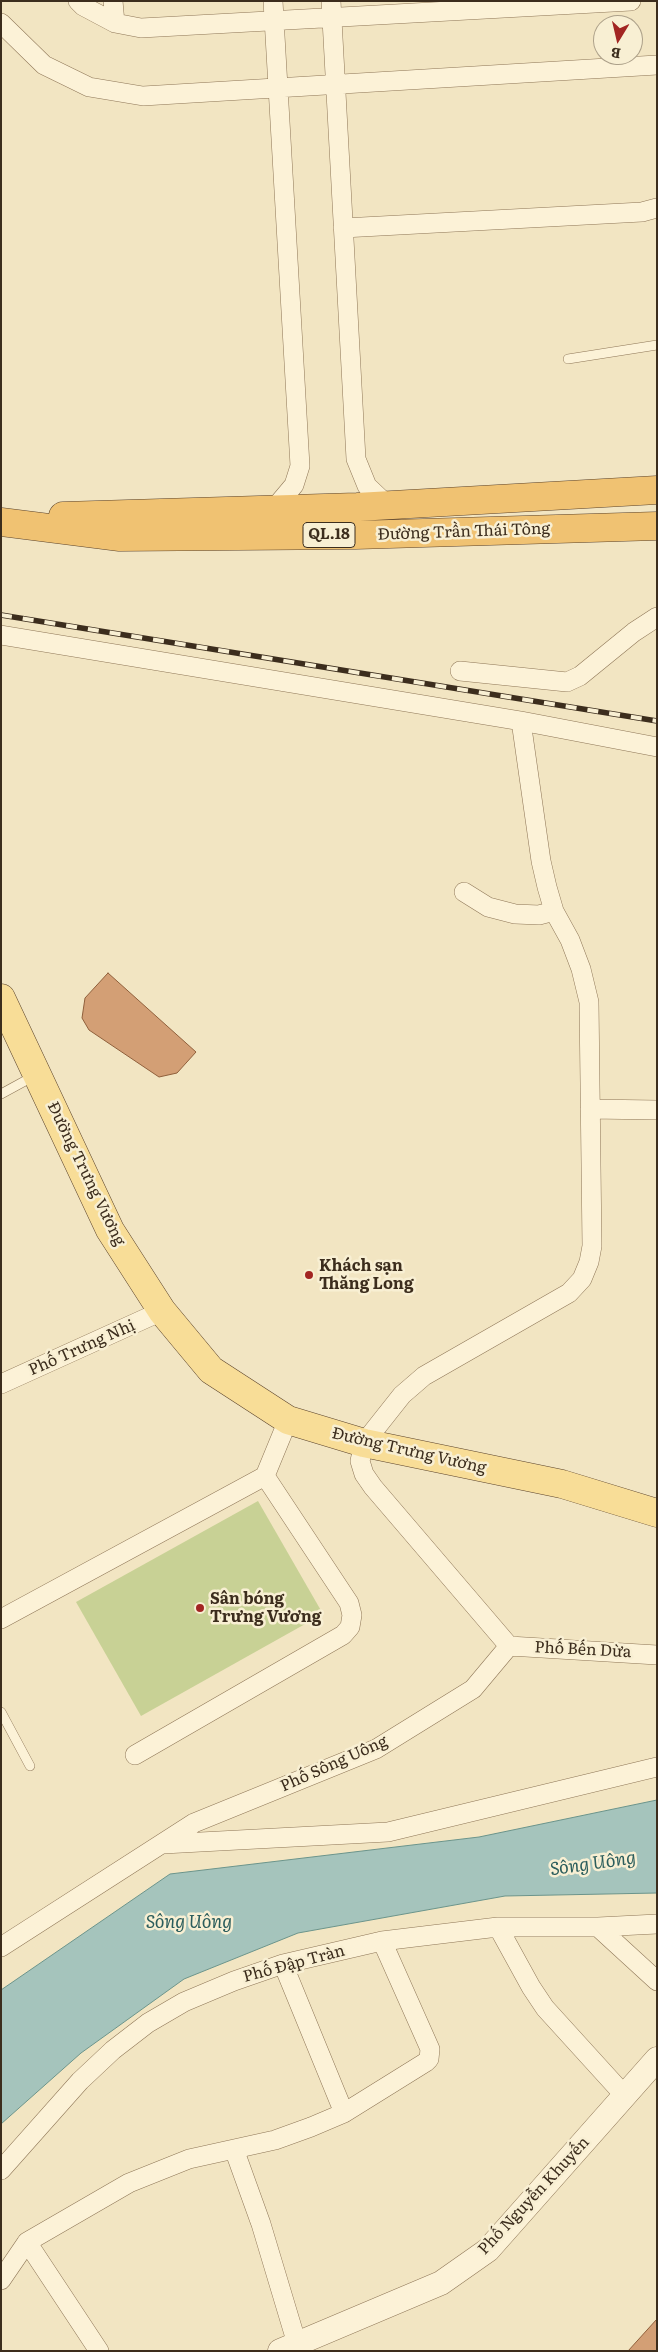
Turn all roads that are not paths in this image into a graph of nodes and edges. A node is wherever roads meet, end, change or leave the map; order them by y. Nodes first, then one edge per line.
1 (78, 1) edge
2 (114, 1) edge
3 (273, 1) edge
4 (631, 1) edge
5 (496, 5) edge
6 (332, 10) edge
7 (274, 21) junction
8 (1, 23) edge
9 (115, 23) junction
10 (657, 65) edge
11 (336, 83) junction
12 (278, 87) junction
13 (657, 208) edge
14 (343, 228) junction
15 (657, 345) edge
16 (568, 360) dead end
17 (657, 490) edge
18 (387, 505) junction
19 (273, 510) junction
20 (1, 517) edge
21 (1, 522) edge
22 (657, 526) edge
23 (657, 617) edge
24 (1, 635) edge
25 (460, 670) dead end
26 (521, 721) junction
27 (657, 747) edge
28 (464, 892) dead end
29 (554, 911) junction
30 (1, 998) edge
31 (38, 1074) junction
32 (1, 1094) edge
33 (590, 1109) junction
34 (657, 1110) edge
35 (162, 1311) junction
36 (1, 1384) edge
37 (288, 1420) junction
38 (364, 1444) junction
39 (265, 1476) junction
40 (657, 1513) edge
41 (1, 1619) edge
42 (509, 1646) junction
43 (657, 1655) edge
44 (1, 1712) edge
45 (135, 1755) dead end
46 (30, 1766) dead end
47 (657, 1767) edge
48 (160, 1844) junction
49 (657, 1924) edge
50 (498, 1927) junction
51 (598, 1927) junction
52 (382, 1941) junction
53 (1, 1946) edge
54 (283, 1964) junction
55 (657, 1981) edge
56 (657, 2059) edge
57 (625, 2096) junction
58 (344, 2113) junction
59 (234, 2149) junction
60 (1, 2170) edge
61 (27, 2242) junction
62 (1, 2280) edge
63 (288, 2347) edge
64 (99, 2351) edge

1 - 9 street
2 - 9 street
3 - 7 street
4 - 5 street
5 - 6 street
6 - 7 street
6 - 11 street
7 - 9 street
7 - 12 street
8 - 12 street
10 - 11 street
11 - 12 street
11 - 14 street
12 - 19 street
13 - 14 street
14 - 18 street
15 - 16 lane
17 - 18 highway, Đường Trần Thái Tông / QL.18
18 - 19 highway, Đường Trần Thái Tông / QL.18
19 - 20 highway, Đường Trần Thái Tông / QL.18
21 - 22 highway, Đường Trần Thái Tông / QL.18
23 - 25 street
24 - 26 street
26 - 27 street
26 - 29 street
28 - 29 street
29 - 33 street
30 - 31 main road, Đường Trưng Vương
31 - 32 lane
31 - 35 main road, Đường Trưng Vương
33 - 34 street
33 - 38 street
35 - 36 street, Phố Trưng Nhị
35 - 37 main road, Đường Trưng Vương
37 - 38 main road, Đường Trưng Vương
37 - 39 street
38 - 40 main road, Đường Trưng Vương
38 - 42 street
39 - 41 street
39 - 45 street
42 - 43 street, Phố Bến Dừa
42 - 48 street, Phố Sông Uông
44 - 46 lane
47 - 48 street
48 - 53 street, Phố Sông Uông
49 - 51 street, Phố Đập Tràn
50 - 51 street, Phố Đập Tràn
50 - 52 street, Phố Đập Tràn
50 - 57 street
51 - 55 street
52 - 54 street, Phố Đập Tràn
52 - 58 street
54 - 58 street
54 - 60 street, Phố Đập Tràn
56 - 57 street, Phố Nguyễn Khuyến
57 - 63 street, Phố Nguyễn Khuyến
58 - 59 street
59 - 61 street
59 - 63 street
61 - 62 street
61 - 64 street

